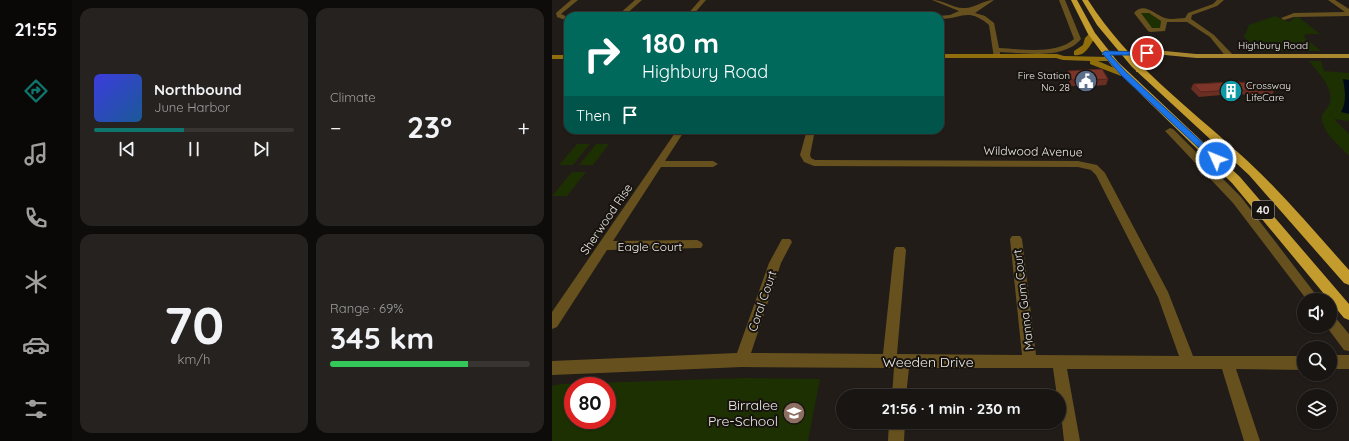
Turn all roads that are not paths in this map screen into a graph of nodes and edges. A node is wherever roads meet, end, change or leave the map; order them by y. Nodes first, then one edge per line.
1 (575, 0) edge
2 (639, 0) edge
3 (703, 0) edge
4 (936, 0) edge
5 (991, 0) edge
6 (1062, 0) edge
7 (1074, 0) edge
8 (1085, 0) edge
9 (1221, 0) edge
10 (1331, 0) edge
11 (963, 11) junction
12 (972, 11) junction
13 (625, 12) edge
14 (692, 12) edge
15 (1349, 13) edge
16 (555, 16) edge
17 (944, 17) edge
18 (1284, 18) dead end
19 (1164, 20) dead end
20 (1188, 20) junction
21 (1093, 36) junction
22 (1113, 42) junction
23 (996, 53) junction
24 (1147, 53) junction
25 (944, 56) edge
26 (1080, 56) junction
27 (1108, 56) junction
28 (1125, 56) junction
29 (1196, 56) junction
30 (1230, 56) junction
31 (1349, 56) edge
32 (552, 58) edge
33 (564, 58) edge
34 (1158, 58) junction
35 (1139, 70) junction
36 (1124, 74) junction
37 (1170, 132) dead end
38 (679, 134) edge
39 (810, 134) edge
40 (659, 164) junction
41 (713, 164) dead end
42 (1016, 239) dead end
43 (786, 242) dead end
44 (697, 245) dead end
45 (603, 246) junction
46 (900, 250) dead end
47 (1349, 279) edge
48 (1309, 293) edge
49 (1349, 314) edge
50 (552, 323) edge
51 (1337, 330) edge
52 (1349, 345) edge
53 (742, 360) junction
54 (895, 362) junction
55 (1030, 362) junction
56 (1059, 362) junction
57 (1337, 362) edge
58 (1349, 362) edge
59 (1190, 363) junction
60 (1227, 363) junction
61 (1297, 363) edge
62 (552, 368) edge
63 (898, 389) edge
64 (897, 429) edge
65 (896, 441) edge
66 (1072, 441) edge
67 (1252, 441) edge

1 - 16 street
2 - 13 street
3 - 14 street
4 - 11 street
5 - 12 street
6 - 23 street, Highbury Road
7 - 21 highway, 40
8 - 22 highway, 40
9 - 20 street
10 - 15 street
11 - 12 street
11 - 17 street
12 - 23 street
15 - 18 street
19 - 20 street
20 - 30 street
21 - 26 main road
21 - 27 highway, 40
22 - 24 main road
22 - 28 highway, 40
23 - 25 main road, Highbury Road
23 - 26 main road, Highbury Road
24 - 28 main road, Highbury Road
24 - 29 main road, Highbury Road
26 - 27 main road, Highbury Road
26 - 36 main road
27 - 28 main road, Highbury Road
27 - 36 highway, 40
28 - 34 main road, Highbury Road
28 - 35 highway, 40
29 - 30 main road, Highbury Road
29 - 34 main road, Highbury Road
30 - 31 main road, Highbury Road
32 - 33 main road
34 - 35 main road
35 - 47 highway, 40
36 - 49 highway, 40
37 - 48 street
38 - 40 street, Sherwood Rise
39 - 59 street, Wildwood Avenue
40 - 41 street
40 - 45 street, Sherwood Rise
42 - 55 street, Manna Gum Court
43 - 53 street, Coral Court
44 - 45 street, Eagle Court
45 - 50 street, Sherwood Rise
46 - 54 street
51 - 52 street
53 - 54 street, Weeden Drive
53 - 62 street, Weeden Drive
54 - 55 street, Weeden Drive
54 - 63 street
55 - 56 street, Weeden Drive
56 - 59 street, Weeden Drive
56 - 66 street
57 - 58 street
59 - 60 street, Weeden Drive
60 - 61 street, Weeden Drive
60 - 67 street
64 - 65 street

